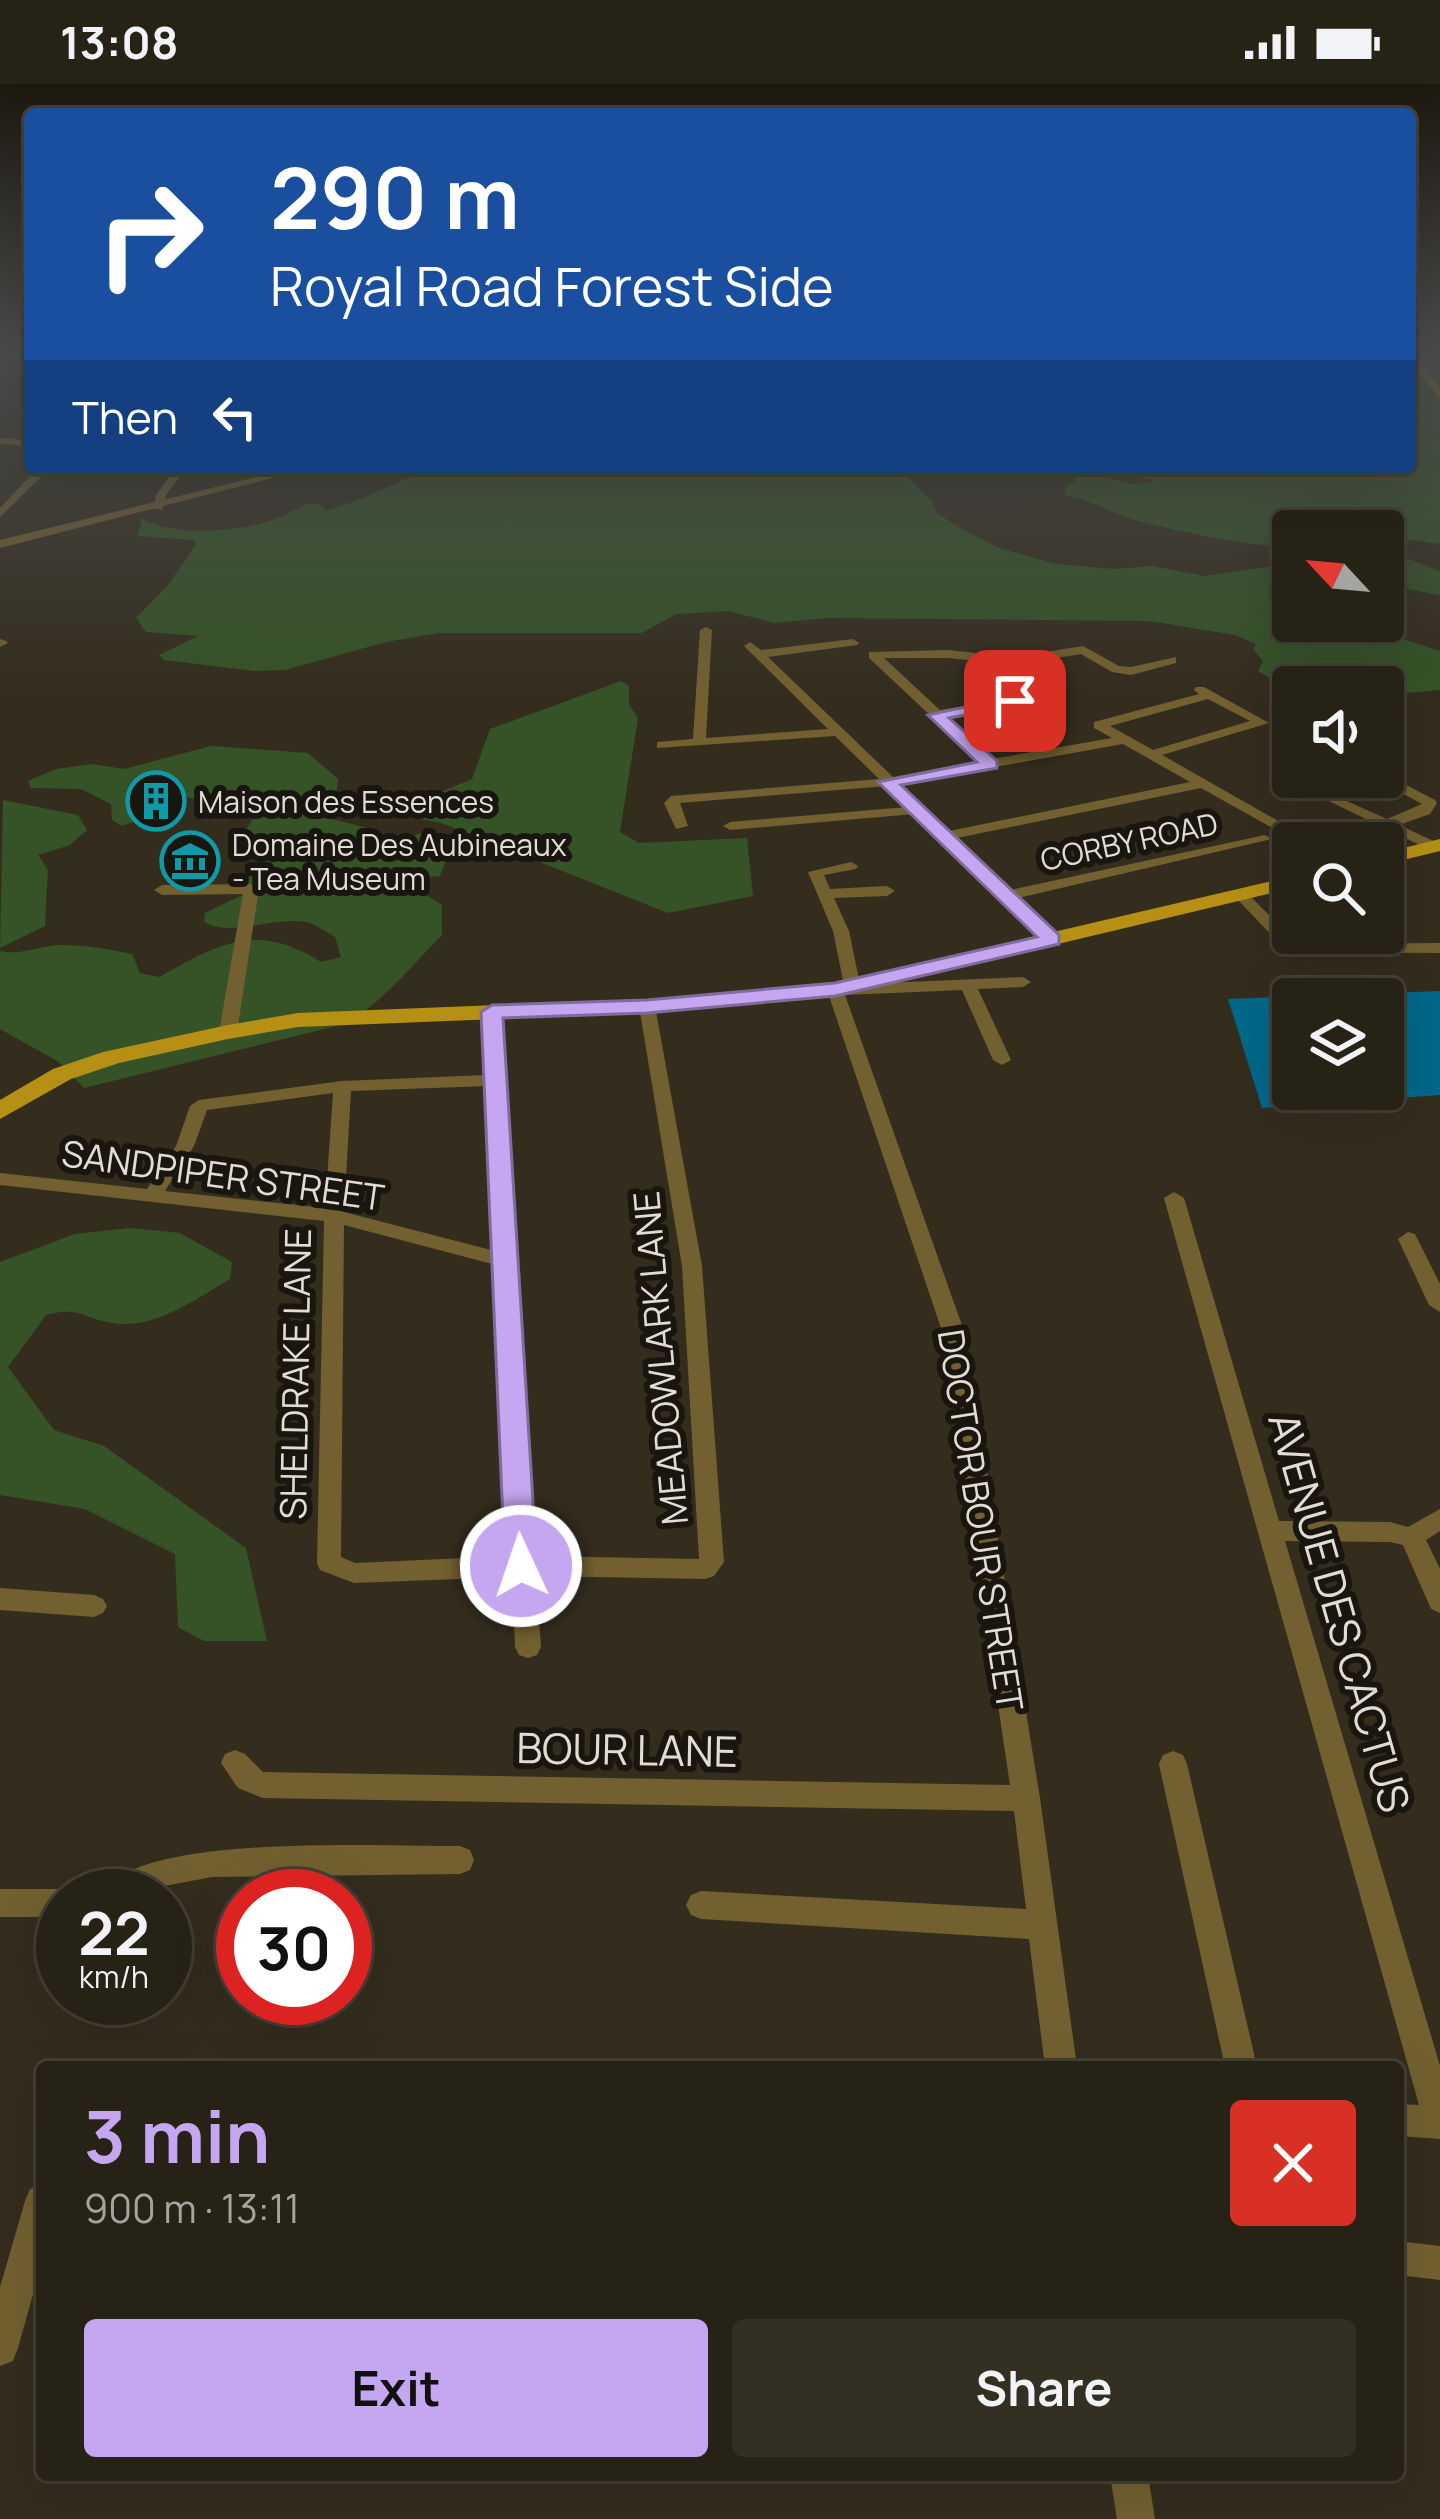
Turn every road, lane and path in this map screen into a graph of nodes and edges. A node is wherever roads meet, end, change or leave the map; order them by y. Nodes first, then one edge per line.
1 (37, 474) edge
2 (176, 474) edge
3 (284, 474) edge
4 (159, 508) junction
5 (0, 514) edge
6 (0, 544) edge
7 (706, 630) dead end
8 (853, 643) dead end
9 (948, 654) junction
10 (1172, 660) dead end
11 (958, 669) dead end
12 (1042, 696) dead end
13 (936, 715) junction
14 (838, 732) junction
15 (1121, 740) junction
16 (699, 742) junction
17 (662, 745) dead end
18 (1148, 755) junction
19 (991, 765) junction
20 (887, 782) junction
21 (1199, 784) junction
22 (1404, 788) edge
23 (1328, 798) edge
24 (916, 810) junction
25 (1377, 822) edge
26 (1393, 822) edge
27 (1272, 823) edge
28 (681, 826) dead end
29 (730, 826) dead end
30 (1404, 830) edge
31 (942, 837) junction
32 (1265, 839) dead end
33 (1438, 846) edge
34 (1404, 854) edge
35 (851, 866) dead end
36 (1272, 887) edge
37 (162, 890) dead end
38 (887, 891) dead end
39 (822, 893) junction
40 (1241, 895) junction
41 (1005, 896) junction
42 (1052, 939) junction
43 (1440, 948) edge
44 (1023, 982) dead end
45 (968, 984) junction
46 (844, 987) junction
47 (647, 1006) junction
48 (492, 1012) junction
49 (228, 1032) junction
50 (1002, 1060) dead end
51 (494, 1079) junction
52 (342, 1086) junction
53 (0, 1111) edge
54 (0, 1179) edge
55 (152, 1196) junction
56 (1174, 1198) dead end
57 (334, 1216) junction
58 (1408, 1239) dead end
59 (505, 1260) junction
60 (1440, 1305) edge
61 (1440, 1519) edge
62 (1270, 1531) junction
63 (1411, 1538) junction
64 (712, 1562) joint
65 (521, 1566) junction
66 (0, 1598) edge
67 (1440, 1602) edge
68 (94, 1606) dead end
69 (528, 1646) dead end
70 (236, 1763) dead end
71 (1173, 1764) dead end
72 (1026, 1798) junction
73 (460, 1860) dead end
74 (183, 1869) edge
75 (36, 1903) edge
76 (0, 1904) edge
77 (701, 1905) dead end
78 (1044, 1925) junction
79 (1060, 2061) edge
80 (1240, 2061) edge
81 (1404, 2120) edge
82 (1440, 2122) edge
83 (36, 2218) edge
84 (1404, 2259) edge
85 (1440, 2263) edge
86 (0, 2348) edge
87 (1130, 2481) edge
88 (1136, 2519) edge

1 - 5 street
2 - 4 street
3 - 4 street
4 - 6 street
7 - 16 street
8 - 14 street
9 - 10 street
9 - 11 street
9 - 13 street
12 - 13 street
13 - 19 street
14 - 16 street
14 - 20 street
15 - 18 street
15 - 18 street
15 - 19 street
16 - 17 street
18 - 21 street
19 - 20 street
20 - 24 street
20 - 28 street
21 - 27 street
21 - 31 street
22 - 26 street
23 - 25 street
24 - 29 street
24 - 31 street
30 - 33 street
31 - 41 street
32 - 41 street, CORBY ROAD
33 - 34 main road
35 - 39 street
36 - 40 main road
37 - 49 street
38 - 39 street
39 - 46 street, DOCTOR BOUR STREET
40 - 42 main road
40 - 43 street
41 - 42 street
42 - 46 main road
44 - 45 street
45 - 46 street
45 - 50 street
46 - 47 main road
46 - 72 street, DOCTOR BOUR STREET
47 - 48 main road
47 - 64 street, MEADOWLARK LANE
48 - 49 main road
48 - 51 street
49 - 53 main road
51 - 52 street
51 - 59 street
52 - 55 street
52 - 57 street, SHELDRAKE LANE
54 - 55 street, SANDPIPER STREET
55 - 57 street, SANDPIPER STREET
56 - 62 street, AVENUE DES CACTUS
57 - 59 street, SANDPIPER STREET
57 - 65 street, SHELDRAKE LANE
58 - 60 street
59 - 65 street
61 - 63 street
62 - 63 street
62 - 82 street, AVENUE DES CACTUS
63 - 67 street
64 - 65 street, SHELDRAKE LANE
65 - 69 street
66 - 68 street
70 - 72 street, BOUR LANE
71 - 80 street
72 - 78 street, DOCTOR BOUR STREET
73 - 74 street
75 - 76 street
77 - 78 street
78 - 79 street, DOCTOR BOUR STREET
81 - 82 street
83 - 86 street
84 - 85 street
87 - 88 street

